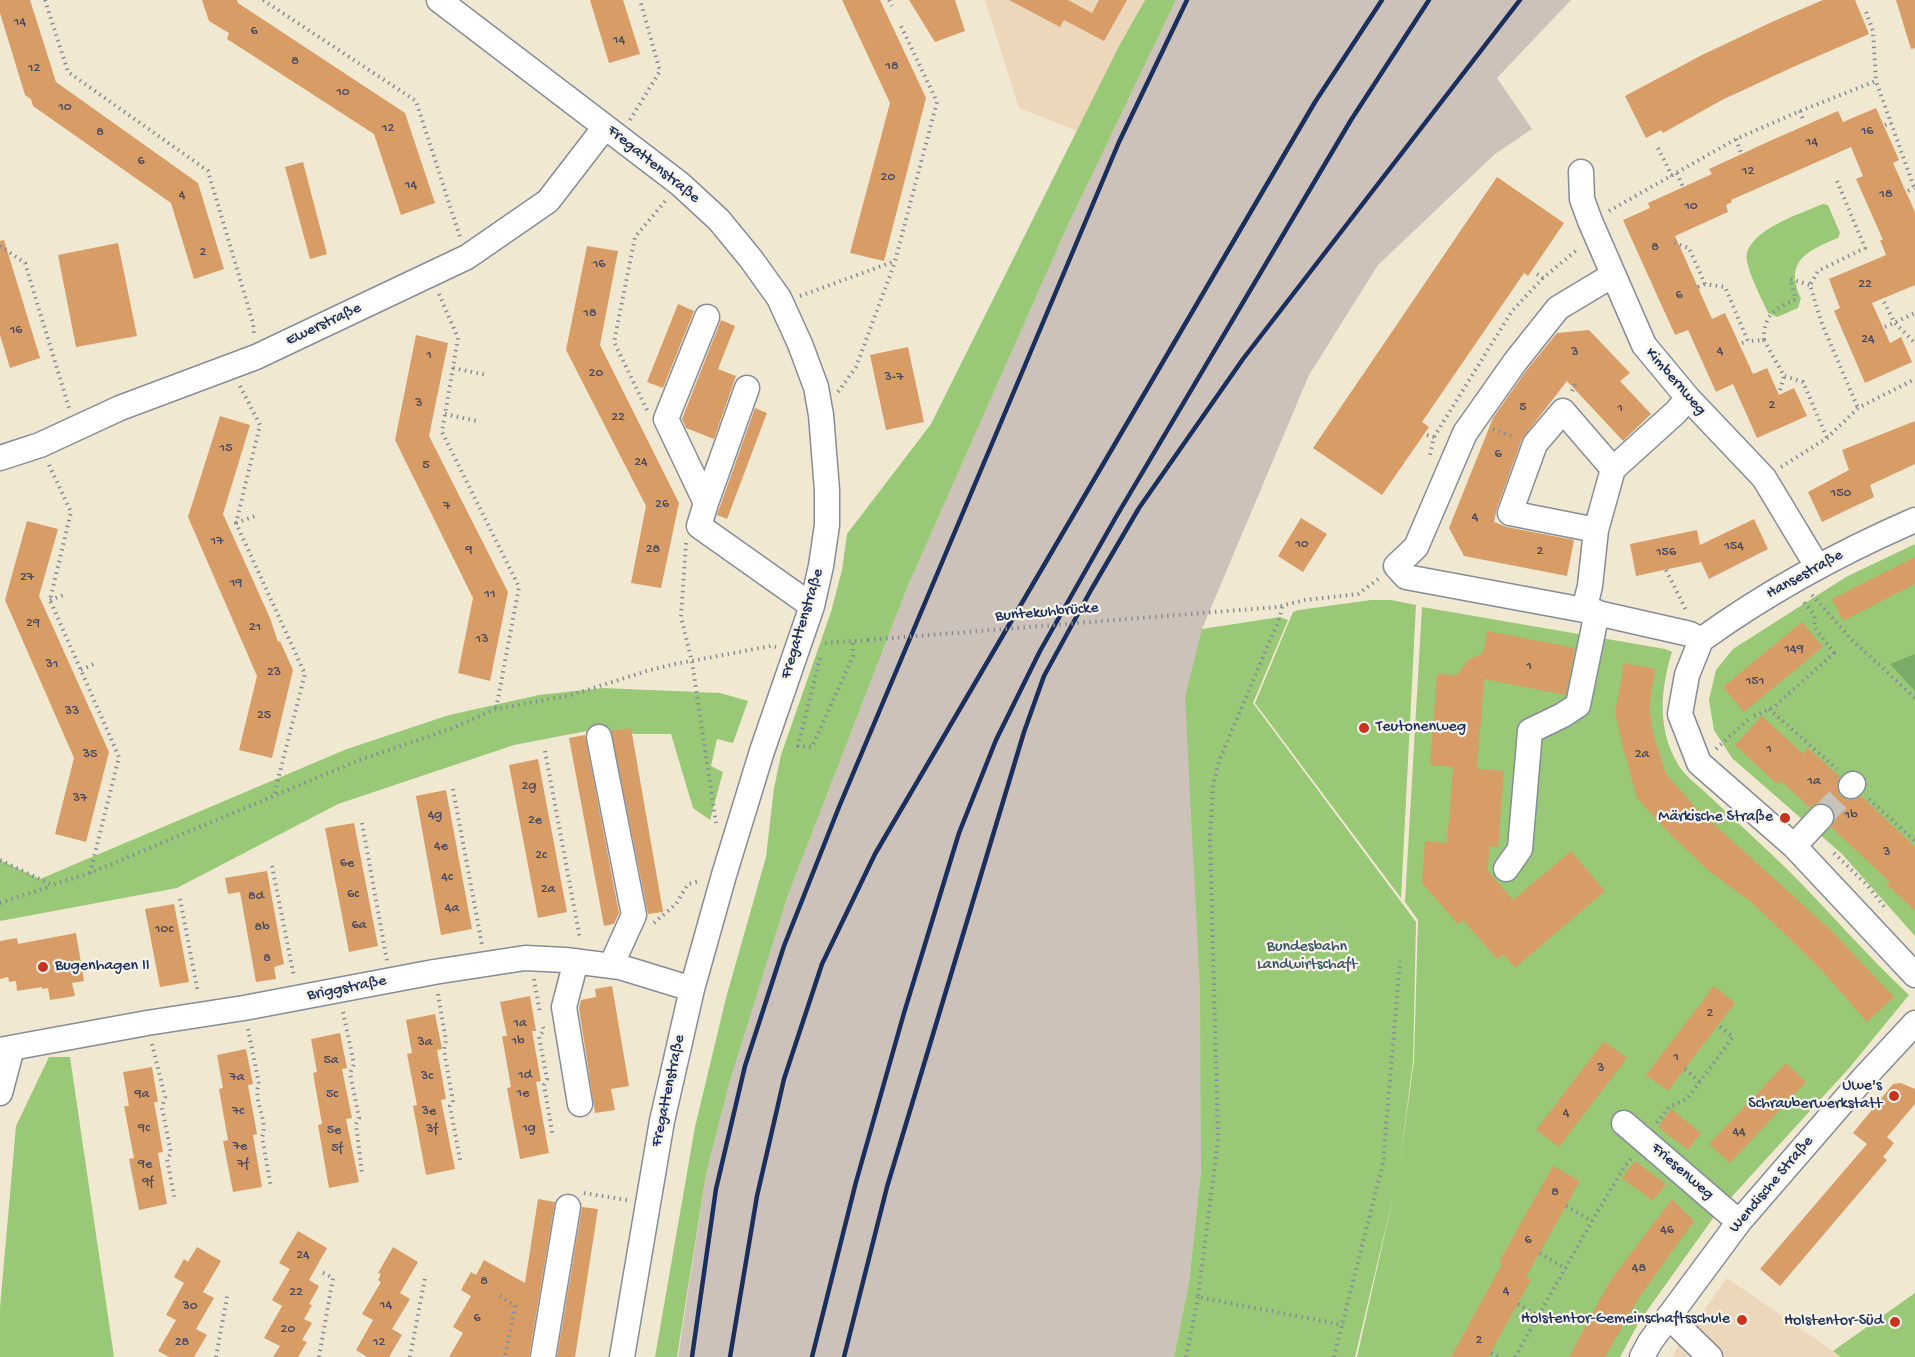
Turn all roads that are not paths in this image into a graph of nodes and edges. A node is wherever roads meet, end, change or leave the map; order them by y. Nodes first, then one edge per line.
1 (439, 0) edge
2 (611, 132) junction
3 (1581, 172) dead end
4 (1613, 275) junction
5 (707, 317) dead end
6 (747, 388) dead end
7 (1688, 398) junction
8 (2, 455) edge
9 (1613, 469) junction
10 (706, 503) junction
11 (1915, 520) edge
12 (1596, 530) junction
13 (1817, 566) junction
14 (812, 606) junction
15 (1591, 611) junction
16 (1701, 640) junction
17 (599, 736) dead end
18 (1821, 817) tunnel mouth
19 (1794, 846) junction
20 (1506, 869) dead end
21 (580, 962) junction
22 (611, 966) junction
23 (1915, 975) edge
24 (692, 988) junction
25 (1915, 1023) edge
26 (6, 1049) edge
27 (0, 1093) edge
28 (580, 1104) dead end
29 (1624, 1123) dead end
30 (568, 1207) road end
31 (1739, 1222) junction
32 (1669, 1317) junction
33 (543, 1357) edge
34 (622, 1357) edge
35 (1642, 1357) edge
36 (1710, 1357) edge

1 - 2 street, Fregattenstraße
2 - 8 street, Ewerstraße
2 - 14 street, Fregattenstraße
3 - 4 street, Kimbernweg
4 - 7 street, Kimbernweg
4 - 15 street
5 - 10 street
6 - 10 street
7 - 9 street
7 - 13 street, Kimbernweg
9 - 12 street
9 - 12 street
10 - 14 street
11 - 13 street, Hansestraße
12 - 15 street
13 - 16 street, Hansestraße
14 - 24 street, Fregattenstraße
15 - 16 street
15 - 20 street
16 - 19 street
17 - 22 street
18 - 19 street
19 - 23 street
21 - 22 street, Briggstraße
21 - 26 street, Briggstraße
21 - 28 street
22 - 24 street, Briggstraße
24 - 34 street, Fregattenstraße
25 - 31 street, Wendische Straße
26 - 27 street
29 - 31 street, Friesenweg
30 - 33 street
31 - 32 street, Wendische Straße
32 - 35 street, Wendische Straße
32 - 36 street

